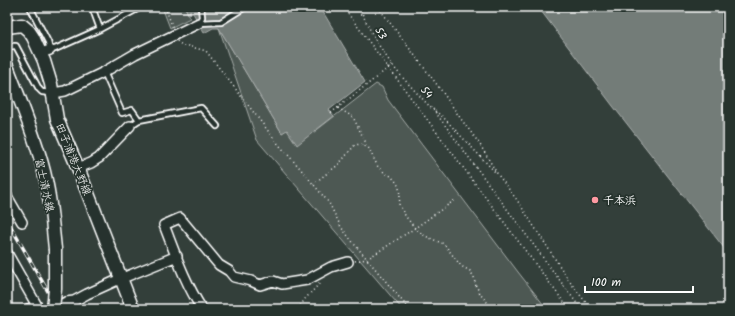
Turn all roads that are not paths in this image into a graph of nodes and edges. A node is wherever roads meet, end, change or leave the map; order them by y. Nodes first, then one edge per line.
1 (30, 7) edge
2 (92, 7) edge
3 (141, 7) edge
4 (201, 7) edge
5 (244, 7) edge
6 (7, 22) edge
7 (199, 23) junction
8 (22, 25) junction
9 (7, 27) edge
10 (100, 29) junction
11 (7, 48) edge
12 (45, 52) junction
13 (7, 66) edge
14 (104, 72) junction
15 (53, 93) junction
16 (139, 120) junction
17 (130, 126) joint
18 (217, 126) dead end
19 (78, 168) junction
20 (7, 196) edge
21 (22, 222) dead end
22 (7, 254) edge
23 (177, 256) junction
24 (348, 262) road end
25 (120, 279) junction
26 (28, 309) edge
27 (52, 309) edge
28 (132, 309) edge
29 (202, 309) edge

1 - 12 lane
2 - 10 lane
3 - 10 lane
4 - 7 lane
5 - 7 lane
6 - 8 main road
7 - 14 street
8 - 9 main road
8 - 12 main road, 田子浦港大野線
10 - 12 lane
11 - 15 lane
12 - 15 main road, 田子浦港大野線
13 - 27 main road, 富士清水線, bridge
14 - 15 street
14 - 16 lane
15 - 19 main road, 田子浦港大野線
16 - 17 lane
16 - 18 lane
17 - 19 street
19 - 25 main road, 田子浦港大野線
20 - 21 street
22 - 26 street
23 - 24 street
23 - 25 street
23 - 29 street
25 - 27 street
25 - 28 main road, 田子浦港大野線

